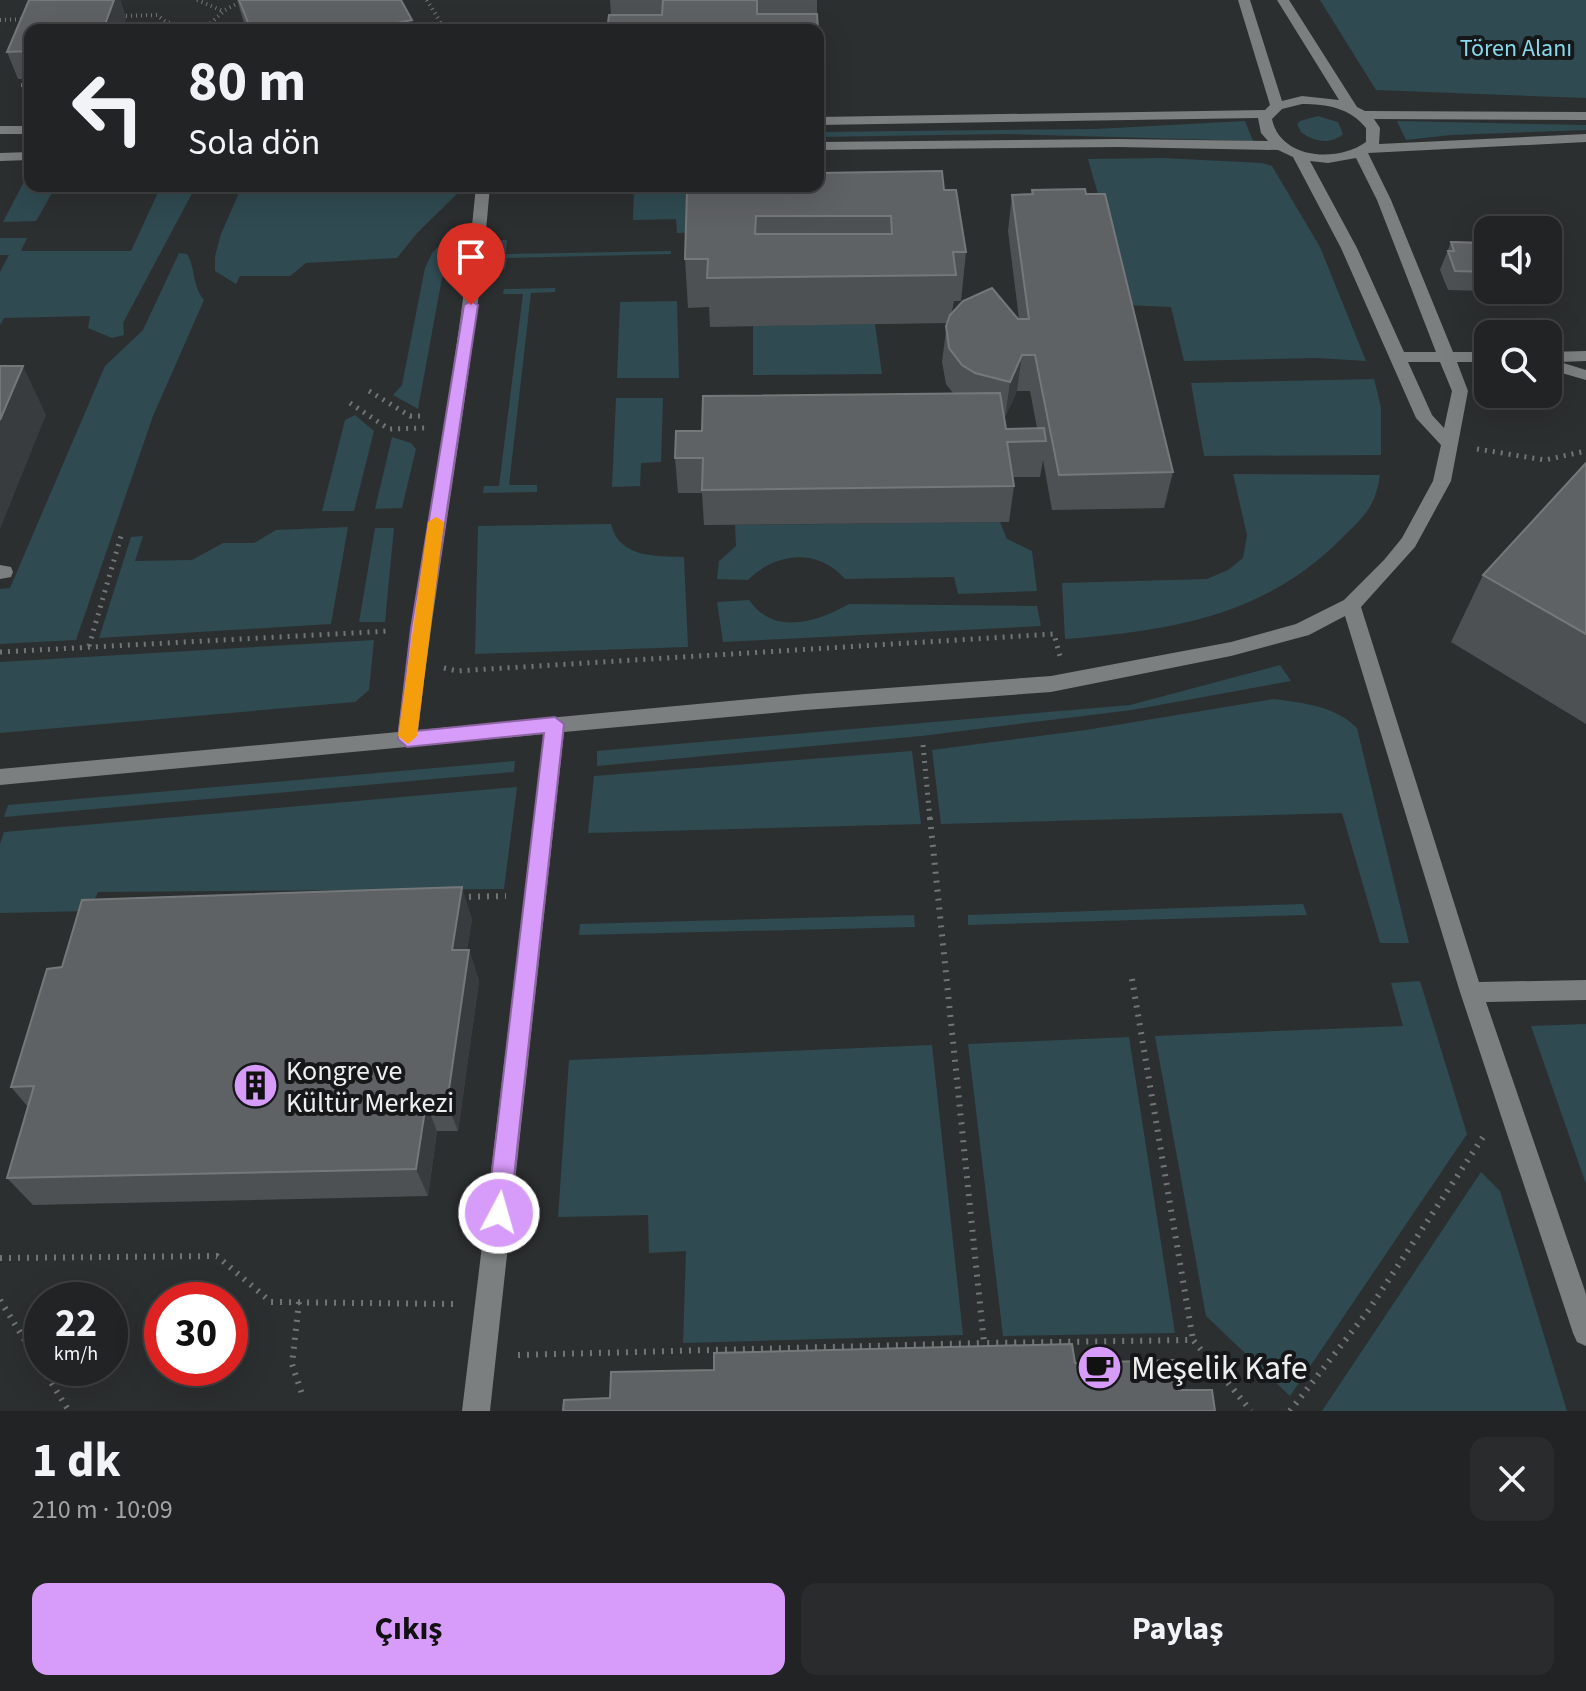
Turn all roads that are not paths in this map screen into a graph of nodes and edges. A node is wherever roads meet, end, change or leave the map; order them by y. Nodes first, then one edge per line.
1 (1244, 0) edge
2 (1283, 0) edge
3 (1272, 110) junction
4 (1357, 112) junction
5 (1586, 116) edge
6 (824, 121) edge
7 (0, 130) edge
8 (24, 130) edge
9 (1586, 138) edge
10 (824, 146) edge
11 (1282, 146) junction
12 (1364, 151) junction
13 (1299, 154) junction
14 (24, 156) edge
15 (0, 157) edge
16 (482, 192) edge
17 (1562, 349) edge
18 (1586, 349) edge
19 (1586, 356) edge
20 (1397, 357) junction
21 (1447, 357) junction
22 (1474, 357) edge
23 (1562, 357) edge
24 (1562, 368) edge
25 (1586, 375) edge
26 (1449, 443) junction
27 (1351, 605) junction
28 (555, 724) junction
29 (407, 739) junction
30 (0, 777) edge
31 (1586, 990) edge
32 (1471, 992) junction
33 (1586, 1333) edge
34 (476, 1411) edge

1 - 3 street
2 - 4 street
3 - 4 street
3 - 6 street
3 - 11 street
4 - 5 street
4 - 12 street
7 - 8 street
9 - 12 street
10 - 11 street
11 - 13 street
12 - 13 street
12 - 21 street
13 - 20 street
14 - 15 street
16 - 29 street
17 - 18 street
19 - 23 street
20 - 21 street
20 - 26 street
21 - 22 street
21 - 26 street
24 - 25 street
26 - 27 street
27 - 28 street
27 - 32 street
28 - 29 street
28 - 34 street
29 - 30 street
31 - 32 street
32 - 33 street

